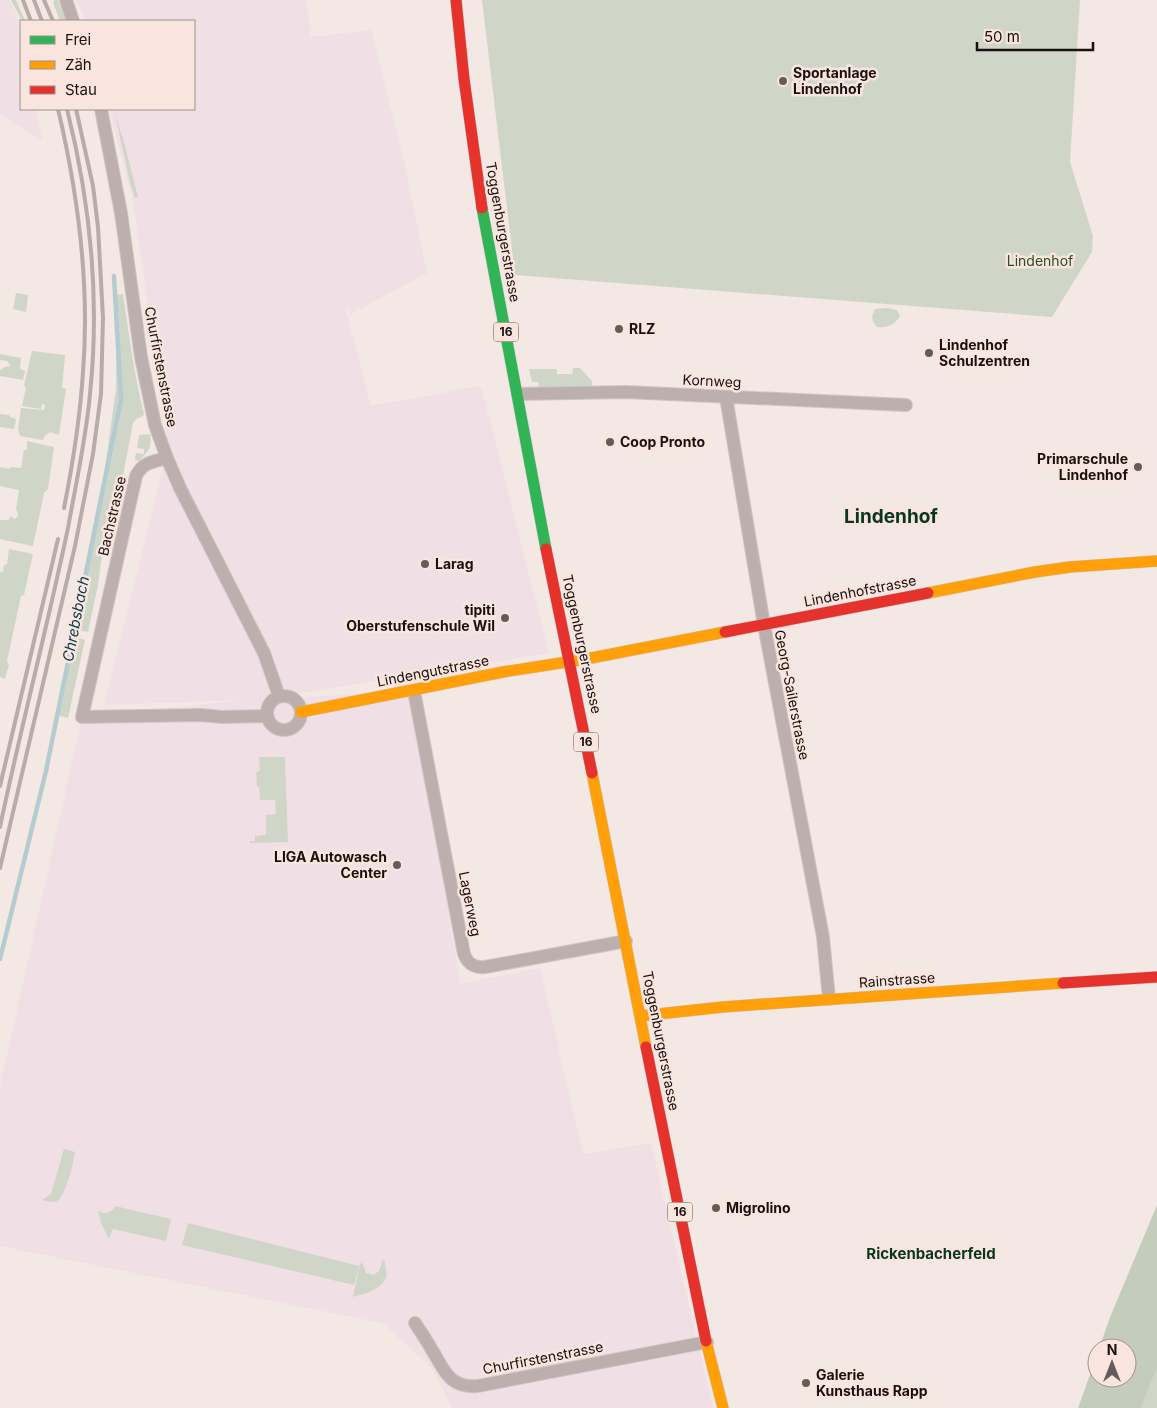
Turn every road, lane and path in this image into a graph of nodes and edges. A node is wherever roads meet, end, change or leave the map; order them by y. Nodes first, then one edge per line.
1 (66, 0) edge
2 (456, 0) edge
3 (73, 20) edge
4 (102, 110) edge
5 (518, 394) junction
6 (726, 397) junction
7 (906, 404) dead end
8 (167, 458) junction
9 (1157, 562) edge
10 (764, 625) junction
11 (570, 661) junction
12 (414, 691) junction
13 (279, 696) junction
14 (301, 712) junction
15 (267, 716) junction
16 (626, 941) junction
17 (1157, 977) edge
18 (829, 999) junction
19 (640, 1016) junction
20 (415, 1324) dead end
21 (707, 1342) junction
22 (723, 1408) edge

1 - 3 street
2 - 5 main road, Toggenburgerstrasse / 16
4 - 8 street, Churfirstenstrasse
5 - 6 street, Kornweg
5 - 11 main road, Toggenburgerstrasse / 16
6 - 7 street, Kornweg
6 - 10 street, Georg-Sailerstrasse
8 - 13 street, Churfirstenstrasse
8 - 15 street, Bachstrasse
9 - 10 main road, Lindenhofstrasse
10 - 11 main road, Lindenhofstrasse
10 - 18 street, Georg-Sailerstrasse
11 - 12 main road, Lindengutstrasse
11 - 16 main road, Toggenburgerstrasse / 16
12 - 14 main road, Lindengutstrasse
12 - 16 street, Lagerweg
13 - 14 street
13 - 15 street
14 - 15 street
16 - 19 main road, Toggenburgerstrasse / 16
17 - 18 main road, Rainstrasse
18 - 19 main road, Rainstrasse
19 - 21 main road, Toggenburgerstrasse / 16
20 - 21 street, Churfirstenstrasse
21 - 22 main road, Toggenburgerstrasse / 16

